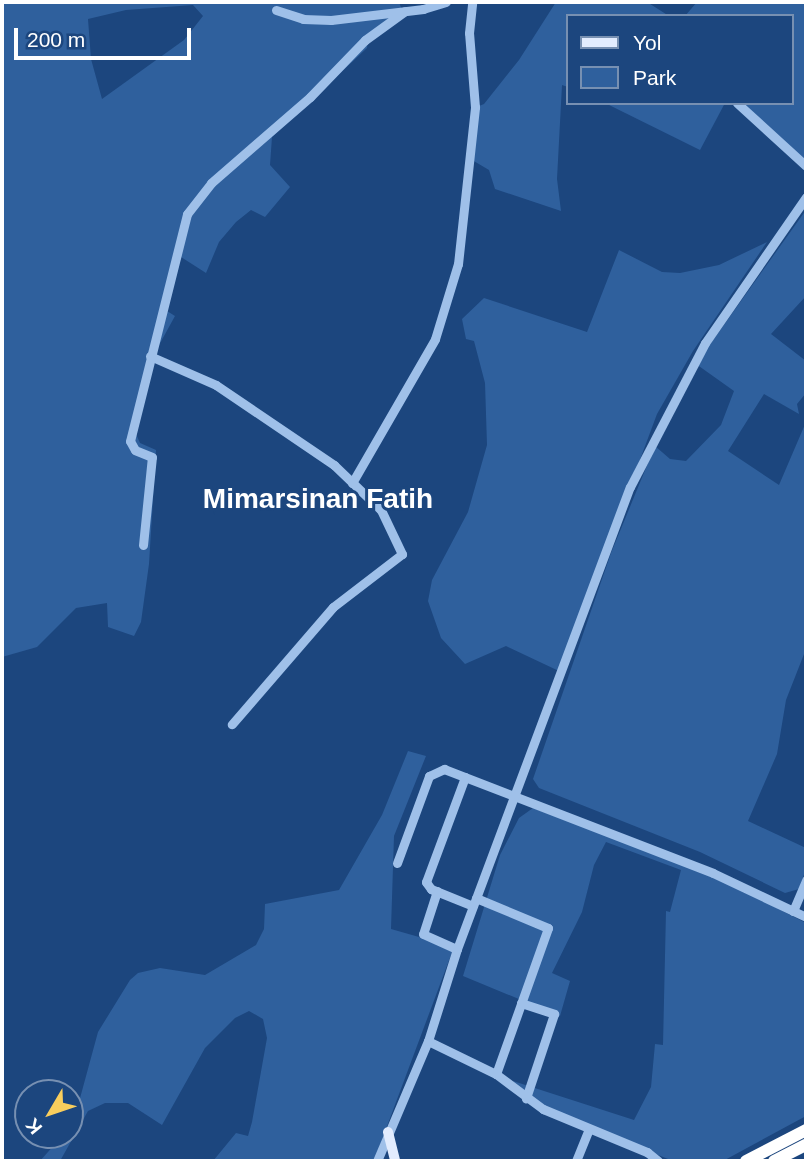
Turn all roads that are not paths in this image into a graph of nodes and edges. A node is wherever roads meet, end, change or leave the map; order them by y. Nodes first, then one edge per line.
1 (446, 2) edge
2 (472, 2) edge
3 (275, 10) dead end
4 (405, 10) junction
5 (739, 105) edge
6 (806, 166) edge
7 (806, 197) edge
8 (150, 356) junction
9 (352, 482) junction
10 (143, 545) dead end
11 (232, 724) dead end
12 (465, 777) junction
13 (517, 798) junction
14 (397, 863) dead end
15 (806, 880) edge
16 (437, 891) junction
17 (475, 902) junction
18 (793, 911) junction
19 (806, 917) edge
20 (457, 949) junction
21 (522, 1003) junction
22 (428, 1041) junction
23 (496, 1074) junction
24 (526, 1098) junction
25 (589, 1128) junction
26 (806, 1130) edge
27 (388, 1132) junction
28 (806, 1144) edge
29 (377, 1161) edge
30 (395, 1161) edge
31 (576, 1161) edge
32 (658, 1161) edge
33 (746, 1161) edge
34 (774, 1161) edge

1 - 4 street
2 - 9 street
3 - 4 street
4 - 8 street
5 - 6 street
7 - 13 street
8 - 9 street
8 - 10 street
9 - 11 street
12 - 13 street
12 - 14 street
12 - 16 street
13 - 17 street
13 - 18 street
15 - 18 street
16 - 17 street
16 - 20 street
17 - 20 street
17 - 21 street
18 - 19 street
20 - 22 street
21 - 23 street
21 - 24 street
22 - 23 street
22 - 27 street
23 - 24 street
24 - 25 street
25 - 31 street
25 - 32 street
26 - 33 highway
27 - 29 street
27 - 30 main road
28 - 34 highway

